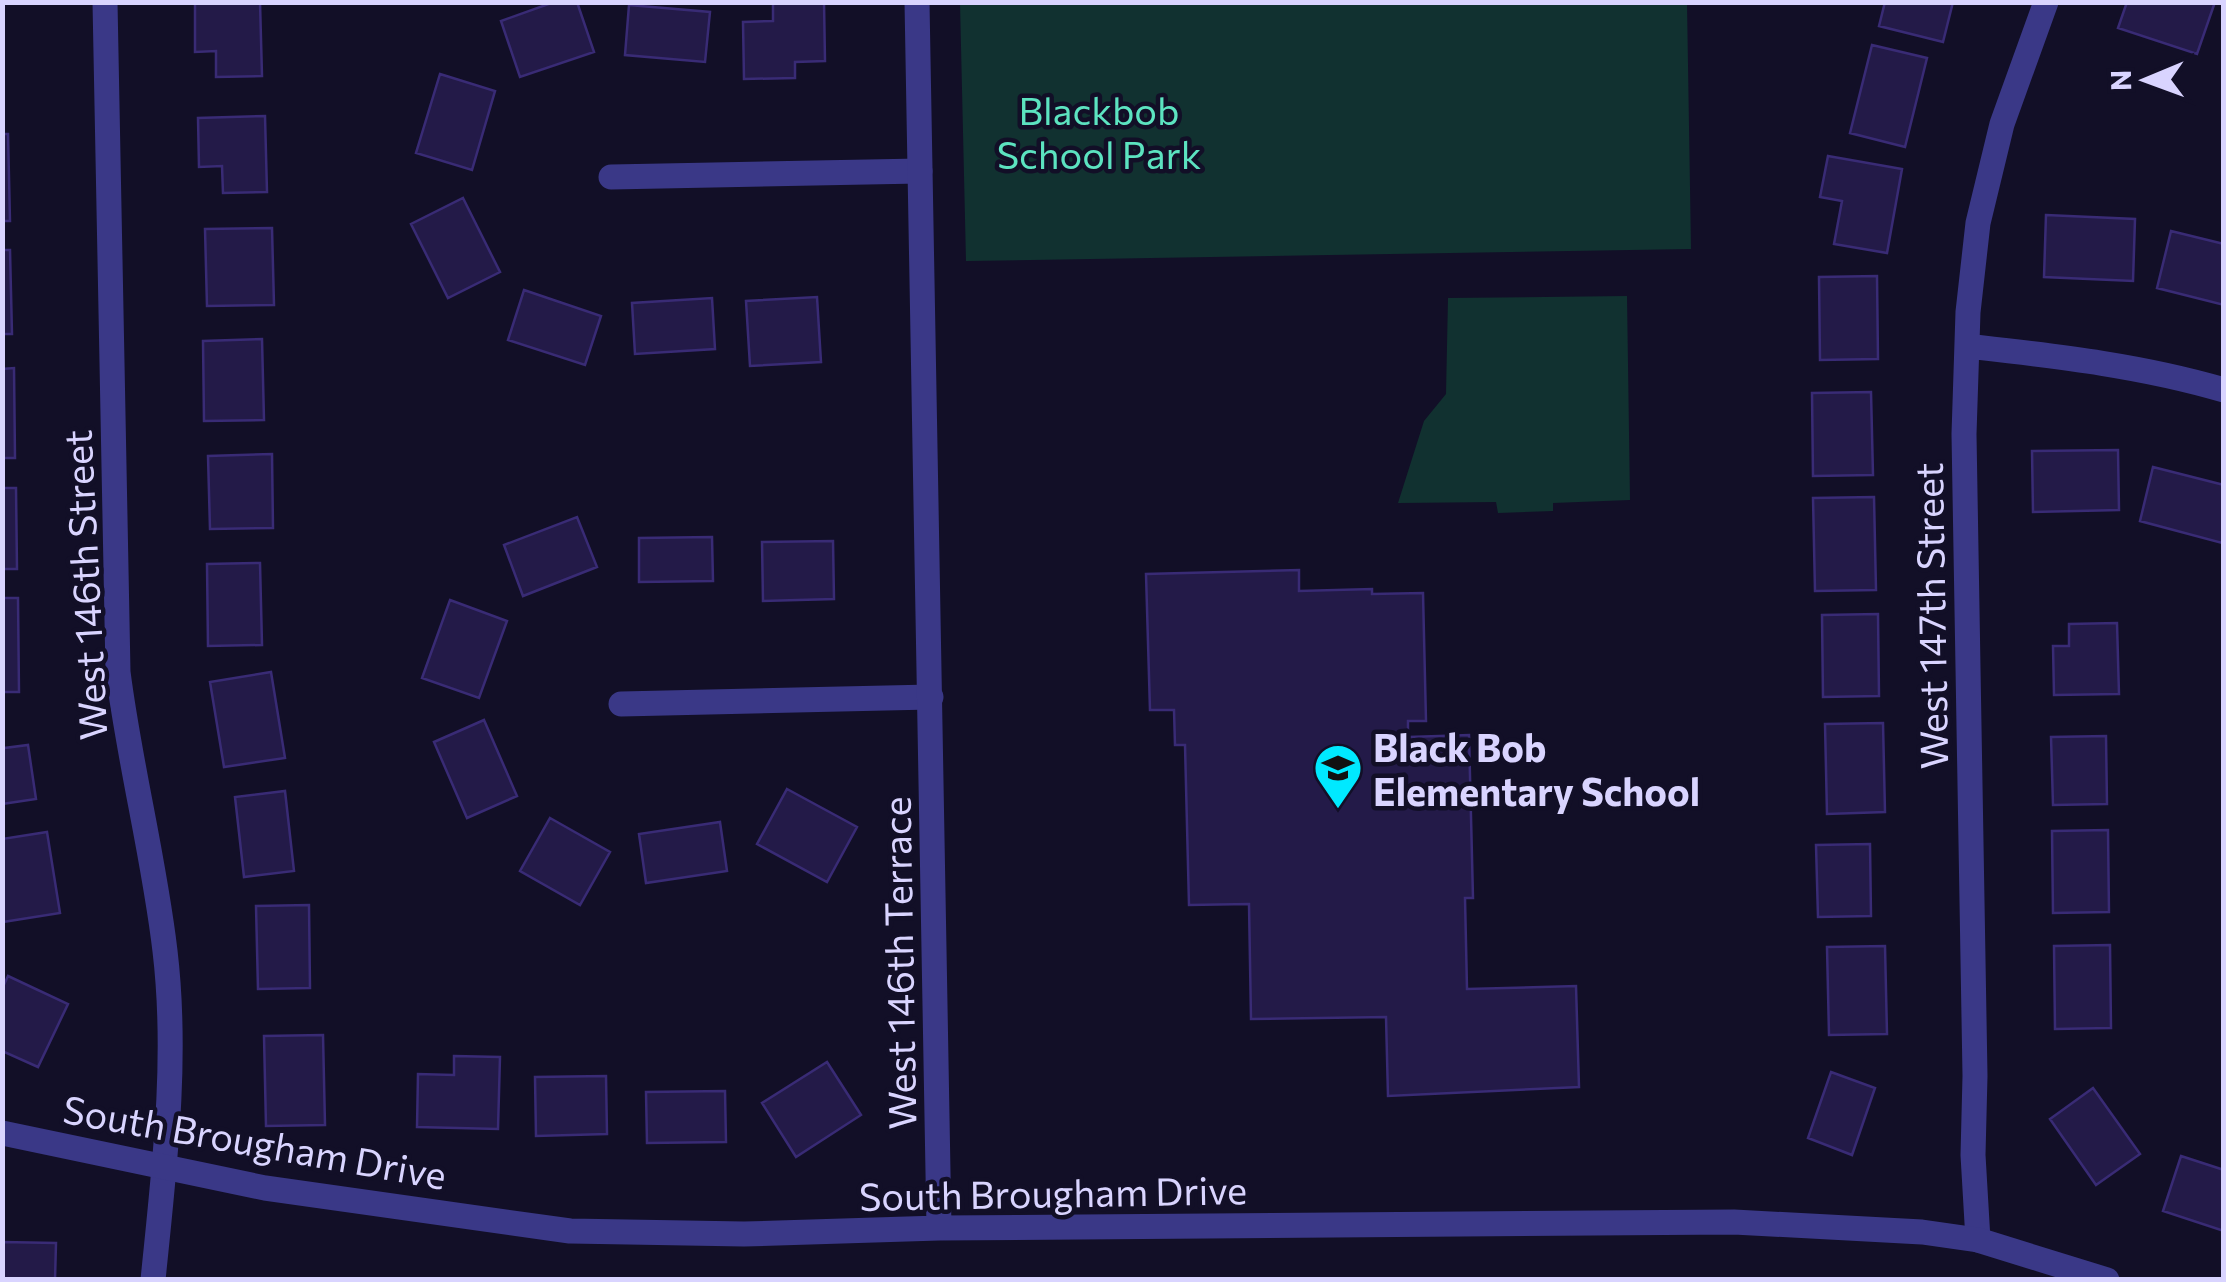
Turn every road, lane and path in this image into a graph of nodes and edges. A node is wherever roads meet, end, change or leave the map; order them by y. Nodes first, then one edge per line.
1 (106, 2) edge
2 (917, 2) edge
3 (2046, 2) edge
4 (920, 170) junction
5 (612, 177) dead end
6 (1966, 346) junction
7 (2224, 390) edge
8 (931, 697) junction
9 (621, 704) dead end
10 (2, 1134) edge
11 (164, 1168) junction
12 (940, 1228) junction
13 (1978, 1240) junction
14 (152, 1280) edge
15 (2107, 1280) edge

1 - 11 street, West 146th Street
2 - 4 street, West 146th Terrace
3 - 6 street, West 147th Street
4 - 5 street
4 - 8 street, West 146th Terrace
6 - 7 street
6 - 13 street, West 147th Street
8 - 9 street
8 - 12 street, West 146th Terrace
10 - 11 street, South Brougham Drive
11 - 12 street, South Brougham Drive
11 - 14 street, West 146th Street
12 - 13 street, South Brougham Drive
13 - 15 street, South Brougham Drive

